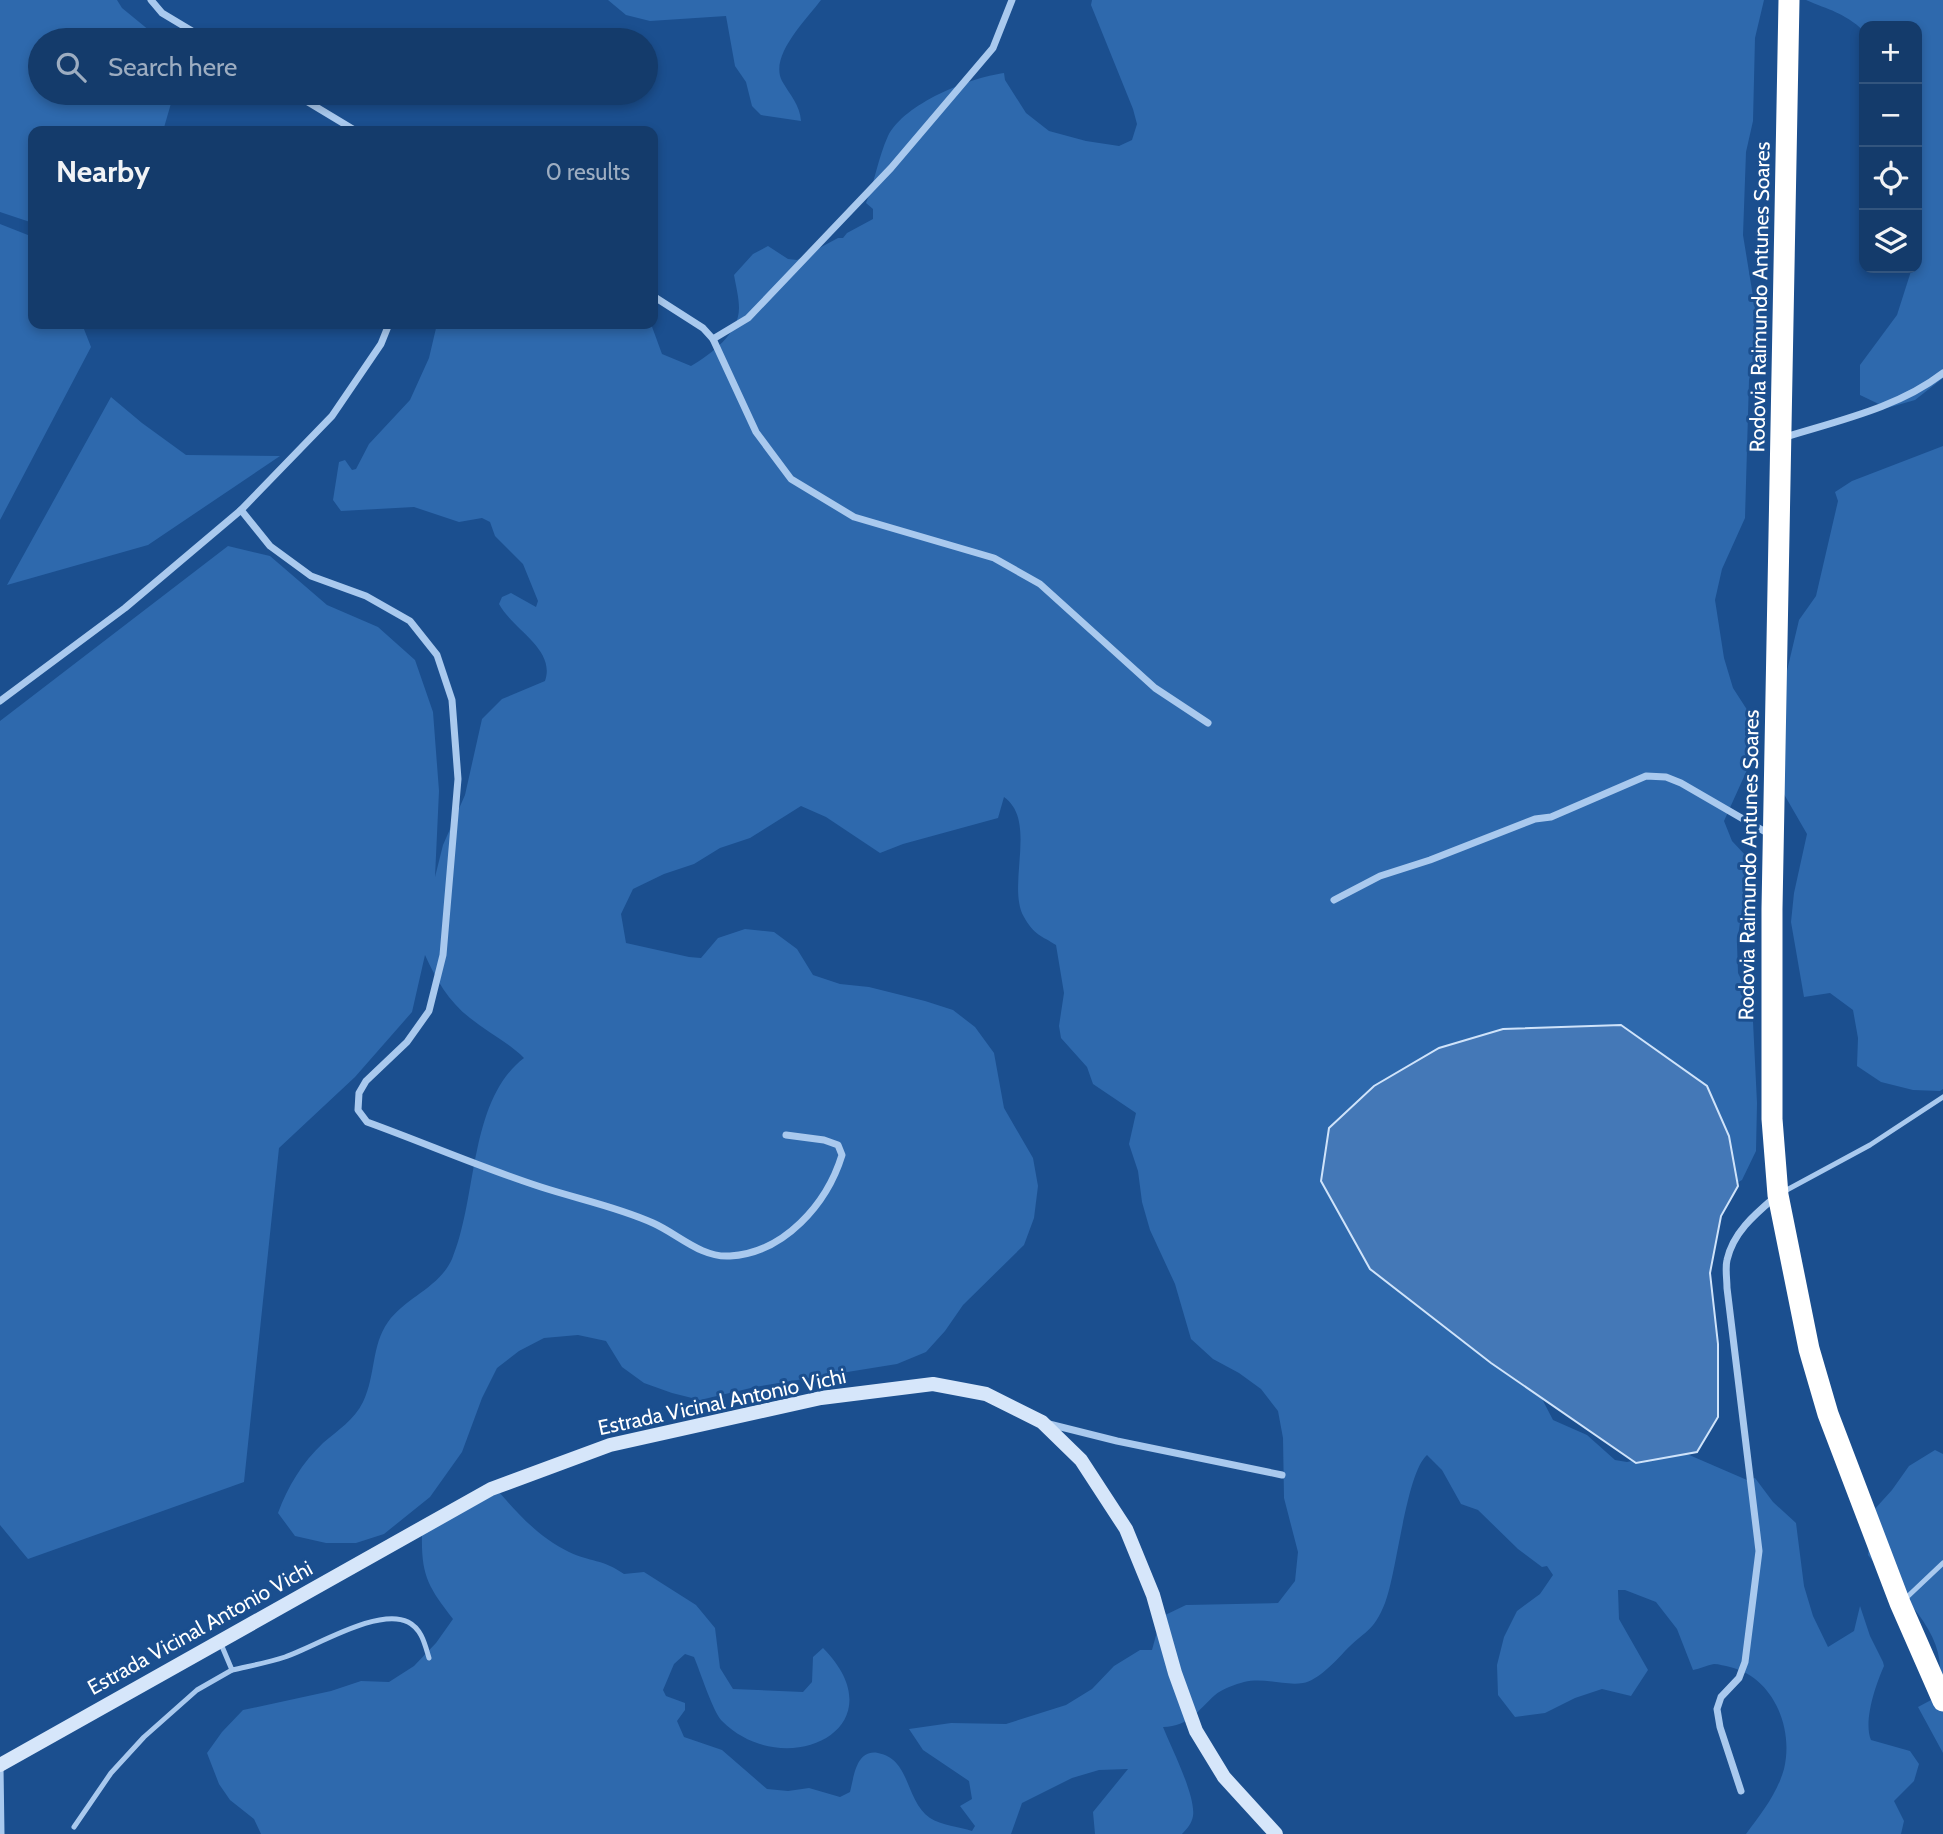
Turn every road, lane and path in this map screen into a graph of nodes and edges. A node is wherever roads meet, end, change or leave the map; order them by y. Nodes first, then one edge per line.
1 (151, 0) edge
2 (1012, 0) edge
3 (1789, 0) edge
4 (187, 28) edge
5 (313, 105) edge
6 (348, 126) edge
7 (658, 299) edge
8 (387, 329) edge
9 (713, 339) junction
10 (1943, 373) edge
11 (1782, 439) junction
12 (241, 510) junction
13 (0, 701) edge
14 (1208, 723) dead end
15 (1773, 836) junction
16 (1334, 900) dead end
17 (1943, 1097) edge
18 (786, 1135) dead end
19 (1778, 1195) junction
20 (1042, 1422) junction
21 (1282, 1475) dead end
22 (1943, 1563) edge
23 (1900, 1603) junction
24 (220, 1641) junction
25 (429, 1658) dead end
26 (232, 1670) junction
27 (1943, 1701) edge
28 (0, 1764) edge
29 (1741, 1791) dead end
30 (75, 1827) dead end
31 (2, 1834) edge
32 (1276, 1834) edge

1 - 4 street
2 - 9 street
3 - 11 highway, Rodovia Raimundo Antunes Soares
5 - 6 street
7 - 9 street
8 - 12 street
9 - 14 street
10 - 11 street
11 - 15 highway, Rodovia Raimundo Antunes Soares
12 - 13 street
12 - 18 street
15 - 16 street
15 - 19 highway, Rodovia Raimundo Antunes Soares
17 - 19 lane
19 - 23 highway, Rodovia Raimundo Antunes Soares
19 - 29 street
20 - 21 street
20 - 24 street, Estrada Vicinal Antonio Vichi
20 - 32 street, Estrada Vicinal Antonio Vichi
22 - 23 lane
23 - 27 highway, Rodovia Raimundo Antunes Soares
24 - 26 lane
24 - 28 street, Estrada Vicinal Antonio Vichi
25 - 26 lane
26 - 30 lane
28 - 31 lane

